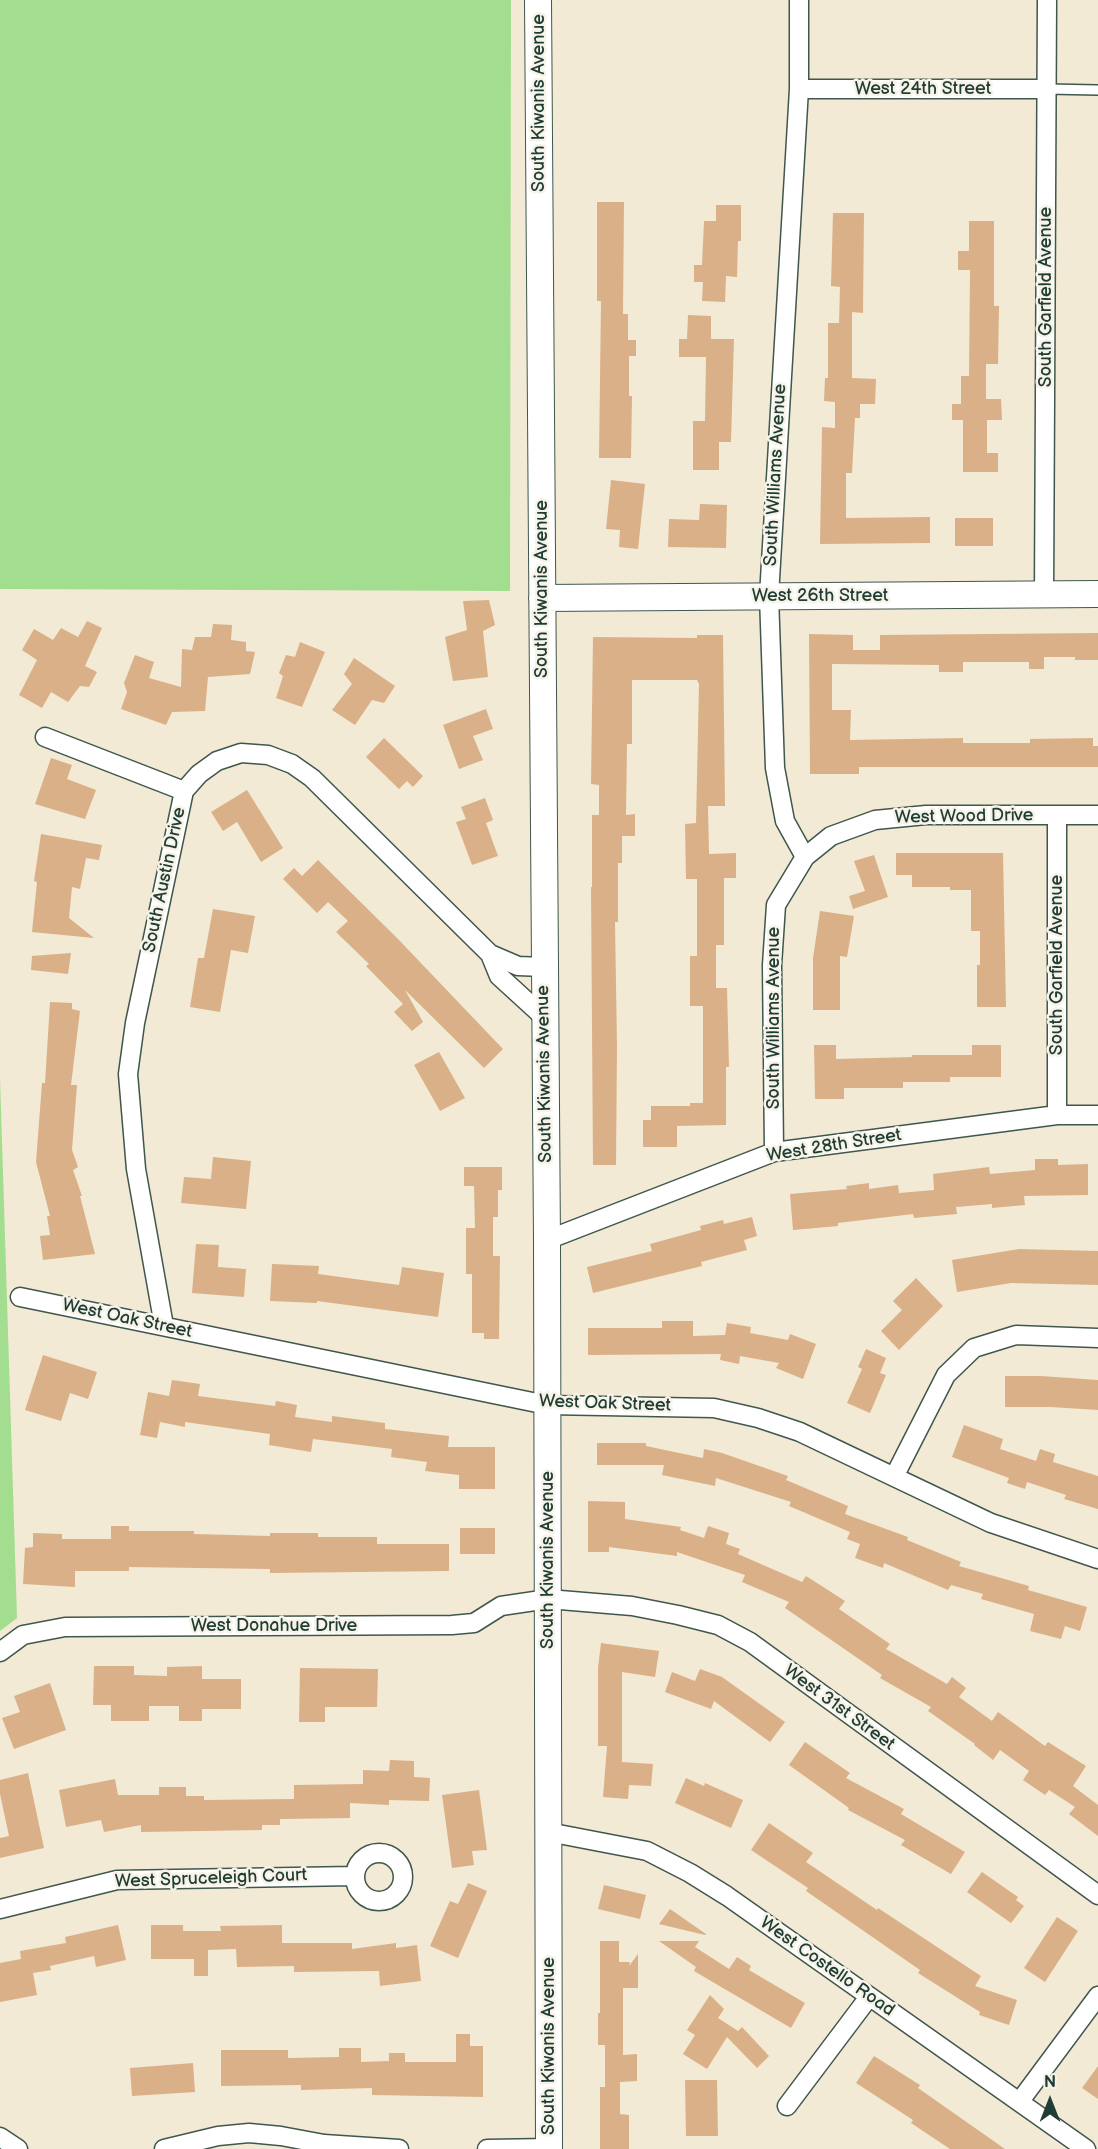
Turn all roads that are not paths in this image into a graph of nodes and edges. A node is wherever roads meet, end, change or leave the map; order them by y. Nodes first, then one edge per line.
1 (538, 0) edge
2 (799, 0) edge
3 (1047, 0) edge
4 (799, 89) junction
5 (1047, 89) junction
6 (1098, 90) edge
7 (1098, 594) edge
8 (1044, 595) junction
9 (769, 596) junction
10 (542, 598) junction
11 (45, 737) dead end
12 (184, 791) junction
13 (1057, 815) junction
14 (1098, 816) edge
15 (805, 857) junction
16 (490, 954) junction
17 (544, 967) junction
18 (545, 1018) junction
19 (1057, 1115) junction
20 (1098, 1115) edge
21 (774, 1152) junction
22 (547, 1239) junction
23 (20, 1297) dead end
24 (164, 1326) junction
25 (1098, 1338) edge
26 (547, 1405) junction
27 (894, 1477) junction
28 (1098, 1559) edge
29 (548, 1599) junction
30 (0, 1652) edge
31 (548, 1832) junction
32 (354, 1876) dead end
33 (1098, 1895) edge
34 (0, 1909) edge
35 (1098, 1996) edge
36 (869, 1997) junction
37 (1020, 2101) junction
38 (787, 2106) dead end
39 (0, 2137) edge
40 (549, 2148) edge
41 (18, 2149) edge
42 (164, 2149) edge
43 (399, 2149) edge
44 (487, 2149) edge
45 (1086, 2149) edge

1 - 10 main road, South Kiwanis Avenue
2 - 4 street, South Williams Avenue
3 - 5 street, South Garfield Avenue
4 - 5 street, West 24th Street
4 - 9 street, South Williams Avenue
5 - 6 lane
5 - 8 street, South Garfield Avenue
7 - 8 main road, West 26th Street
8 - 9 main road, West 26th Street
9 - 10 main road, West 26th Street
9 - 15 street, South Williams Avenue
10 - 17 main road, South Kiwanis Avenue
11 - 12 street
12 - 16 street, South Austin Drive
12 - 24 street, South Austin Drive
13 - 14 street, West Wood Drive
13 - 15 street, West Wood Drive
13 - 19 street, South Garfield Avenue
15 - 21 street, South Williams Avenue
16 - 17 street, South Austin Drive
16 - 18 street, South Austin Drive
17 - 18 main road, South Kiwanis Avenue
18 - 22 main road, South Kiwanis Avenue
19 - 20 street, West 28th Street
19 - 21 street, West 28th Street
21 - 22 street, West 28th Street
22 - 26 main road, South Kiwanis Avenue
23 - 24 street, West Oak Street
24 - 26 street, West Oak Street
25 - 27 street
26 - 27 street, West Oak Street
26 - 29 main road, South Kiwanis Avenue
27 - 28 street, West Oak Street
29 - 30 street, West Donahue Drive
29 - 31 main road, South Kiwanis Avenue
29 - 33 street, West 31st Street
31 - 36 street, West Costello Road
31 - 40 main road, South Kiwanis Avenue
32 - 34 street, West Spruceleigh Court
35 - 37 street
36 - 37 street, West Costello Road
36 - 38 street
37 - 45 street, West Costello Road
39 - 41 street
40 - 44 street
42 - 43 street

